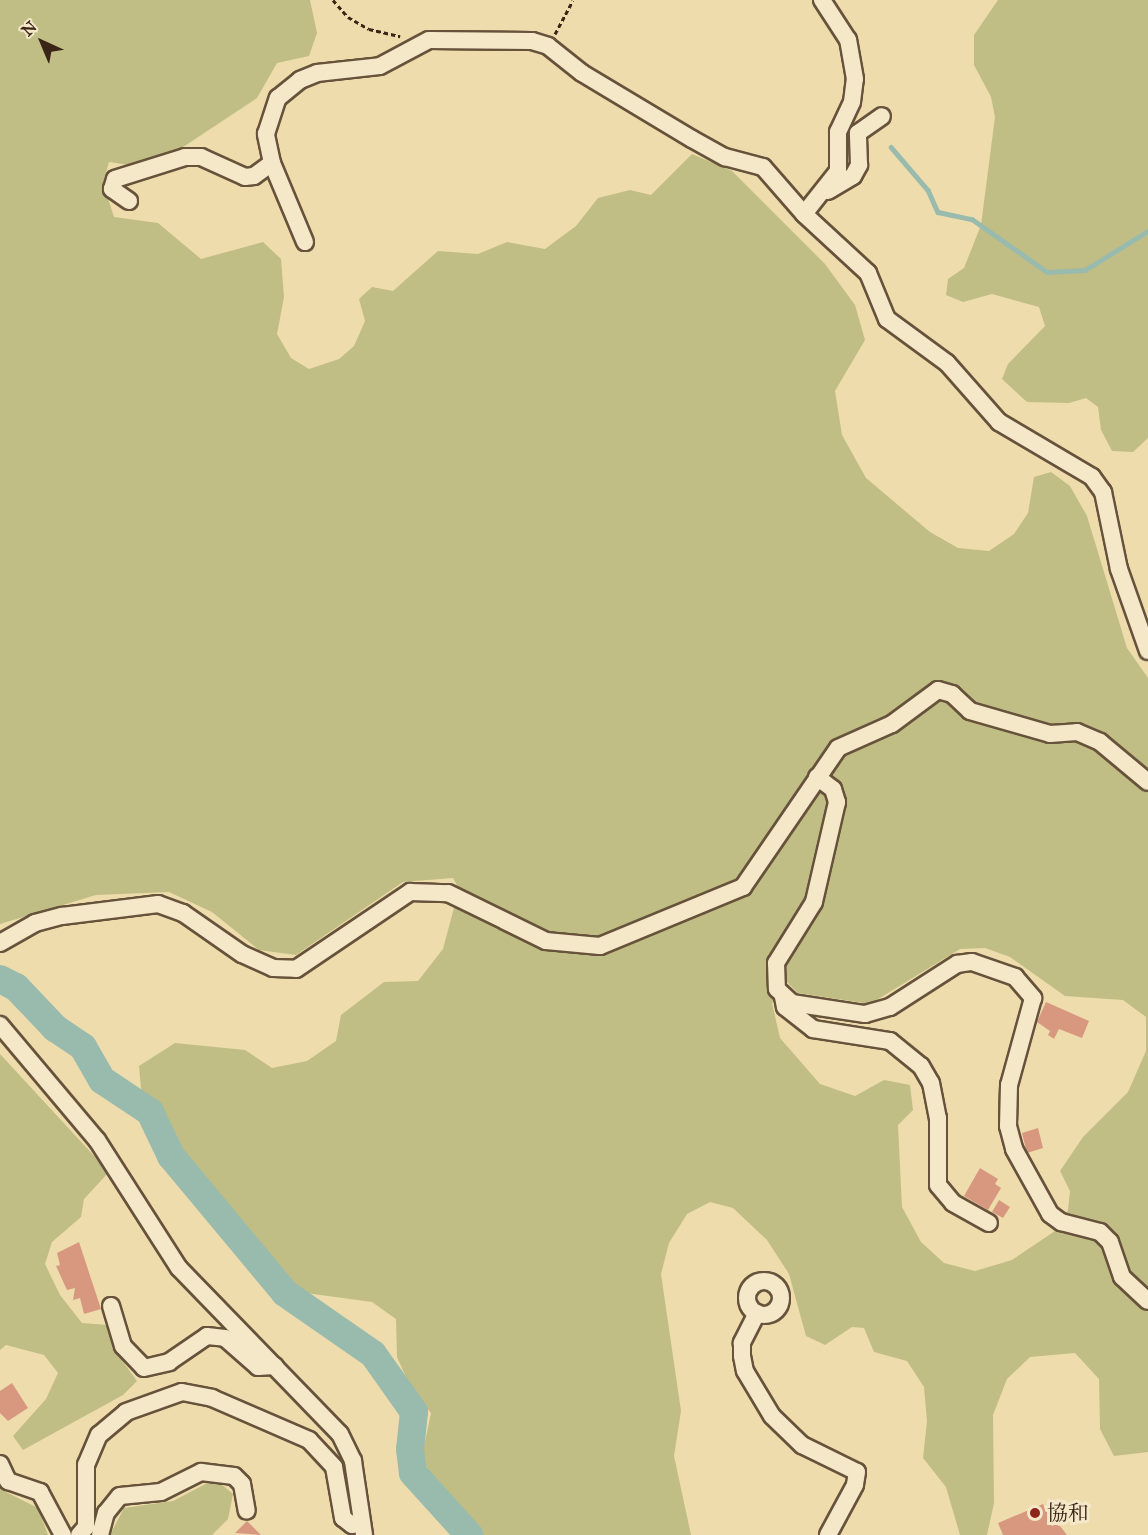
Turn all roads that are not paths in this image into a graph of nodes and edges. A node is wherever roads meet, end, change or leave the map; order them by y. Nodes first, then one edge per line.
1 (822, 0) edge
2 (882, 116) dead end
3 (272, 163) junction
4 (819, 197) junction
5 (129, 201) dead end
6 (804, 214) junction
7 (305, 242) dead end
8 (1148, 651) edge
9 (818, 777) junction
10 (1148, 782) edge
11 (0, 944) edge
12 (783, 997) junction
13 (0, 1025) edge
14 (989, 1223) dead end
15 (1148, 1301) edge
16 (111, 1306) dead end
17 (757, 1313) dead end
18 (275, 1366) junction
19 (0, 1464) edge
20 (247, 1511) dead end
21 (363, 1528) edge
22 (63, 1535) edge
23 (79, 1535) edge
24 (100, 1535) edge
25 (828, 1535) edge

1 - 4 street
2 - 4 street
3 - 5 street
3 - 6 street
3 - 7 street
4 - 6 street
6 - 8 street
9 - 10 street
9 - 11 street
9 - 12 street
12 - 14 street
12 - 15 street
13 - 18 street
16 - 18 street
17 - 25 street
18 - 21 street
19 - 22 street
20 - 24 street
21 - 23 street

